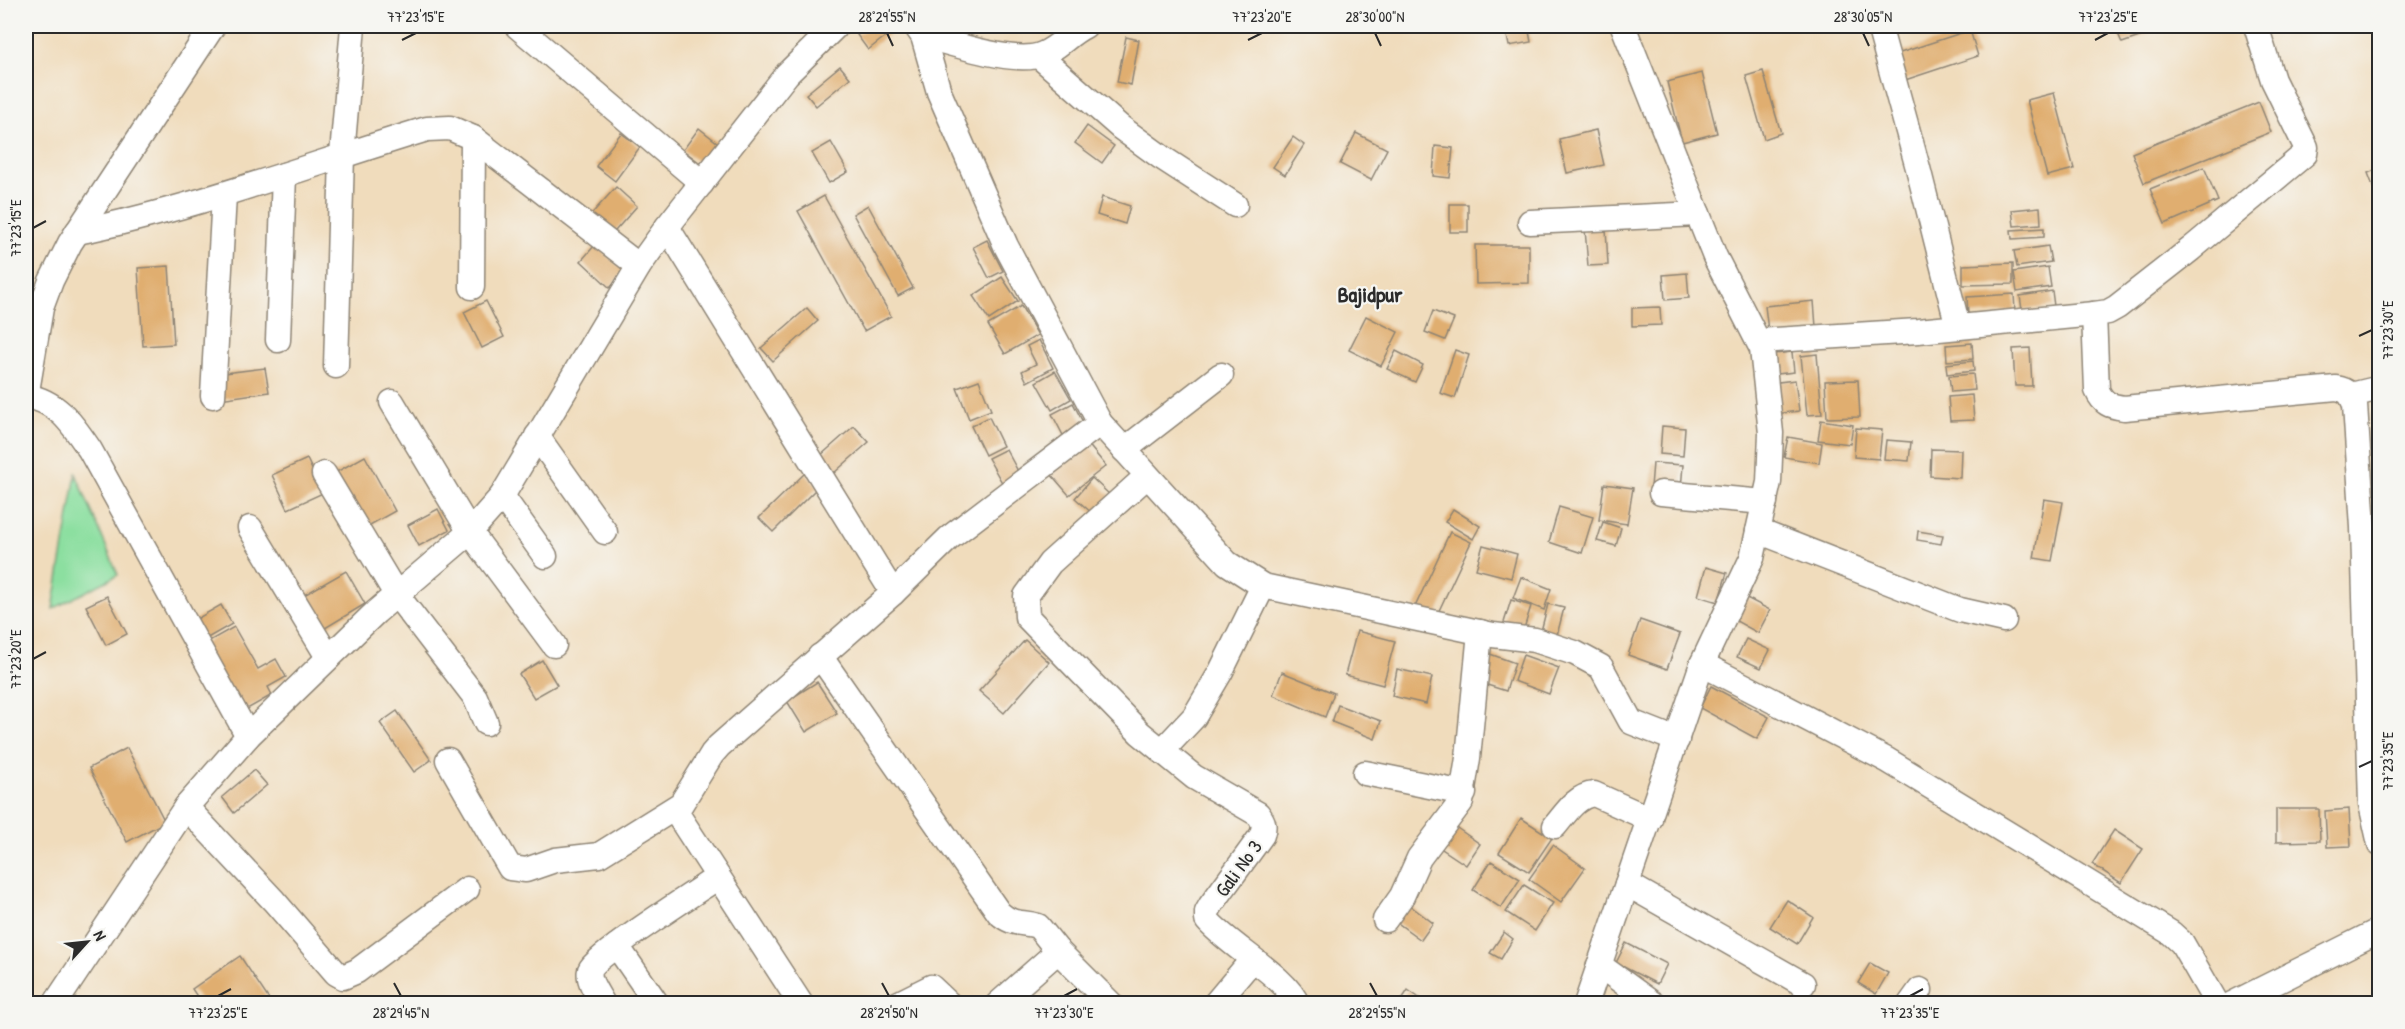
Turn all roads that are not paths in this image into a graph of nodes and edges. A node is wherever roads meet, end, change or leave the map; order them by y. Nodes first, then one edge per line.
1 (213, 26) edge
2 (353, 26) edge
3 (517, 26) edge
4 (836, 26) edge
5 (1085, 26) edge
6 (1623, 26) edge
7 (1879, 26) edge
8 (2256, 26) edge
9 (919, 31) edge
10 (1040, 56) junction
11 (473, 138) junction
12 (342, 155) junction
13 (284, 175) junction
14 (702, 183) junction
15 (224, 195) junction
16 (1235, 205) dead end
17 (1698, 214) junction
18 (1530, 222) dead end
19 (667, 227) junction
20 (77, 231) junction
21 (639, 266) junction
22 (472, 287) dead end
23 (2094, 314) junction
24 (1958, 327) junction
25 (278, 340) dead end
26 (1759, 341) junction
27 (336, 366) dead end
28 (1221, 375) dead end
29 (2379, 387) edge
30 (2351, 395) junction
31 (213, 396) dead end
32 (26, 397) edge
33 (392, 402) dead end
34 (1100, 423) junction
35 (537, 436) junction
36 (1124, 450) junction
37 (324, 474) dead end
38 (1147, 476) junction
39 (1661, 493) dead end
40 (502, 496) junction
41 (1765, 502) junction
42 (250, 528) dead end
43 (1758, 531) junction
44 (470, 532) junction
45 (605, 532) dead end
46 (545, 556) dead end
47 (1263, 586) junction
48 (893, 593) junction
49 (396, 594) junction
50 (2004, 620) dead end
51 (1480, 632) junction
52 (554, 645) dead end
53 (820, 656) junction
54 (328, 657) junction
55 (1702, 664) junction
56 (486, 723) dead end
57 (248, 736) junction
58 (1677, 740) junction
59 (1162, 751) junction
60 (448, 760) dead end
61 (1365, 773) dead end
62 (1464, 793) junction
63 (186, 807) junction
64 (674, 809) junction
65 (1650, 819) junction
66 (1555, 826) dead end
67 (2379, 844) edge
68 (718, 877) junction
69 (1627, 884) junction
70 (467, 889) dead end
71 (1385, 920) dead end
72 (2379, 930) edge
73 (617, 946) junction
74 (1058, 951) junction
75 (1252, 960) junction
76 (1599, 965) junction
77 (1803, 984) dead end
78 (55, 1004) edge
79 (603, 1004) edge
80 (657, 1004) edge
81 (801, 1004) edge
82 (897, 1004) edge
83 (950, 1004) edge
84 (998, 1004) edge
85 (1111, 1004) edge
86 (1215, 1004) edge
87 (1297, 1004) edge
88 (1586, 1004) edge
89 (1653, 1004) edge
90 (2217, 1004) edge
91 (2232, 1004) edge

1 - 20 street
2 - 12 street
3 - 14 street
4 - 14 street
5 - 10 street
6 - 17 street
7 - 24 street
8 - 23 street
9 - 10 street
9 - 34 street
10 - 16 street
11 - 12 street
11 - 21 street
11 - 22 street
12 - 13 street
12 - 27 street
13 - 15 street
13 - 25 street
14 - 19 street
15 - 20 street
15 - 31 street
17 - 18 street
17 - 26 street
19 - 21 street
19 - 48 street
20 - 32 street
21 - 35 street
23 - 24 street
23 - 30 street
24 - 26 street
26 - 41 street
28 - 36 street
29 - 30 street
30 - 67 street
32 - 57 street
33 - 44 street
34 - 36 street
34 - 48 street
35 - 40 street
35 - 45 street
36 - 38 street
37 - 49 street
38 - 47 street
38 - 59 street
39 - 41 street
40 - 44 street
40 - 46 street
41 - 43 street
42 - 54 street
43 - 50 street
43 - 55 street
44 - 49 street
44 - 52 street
47 - 51 street
47 - 59 street
48 - 53 street
49 - 54 street
49 - 56 street
51 - 58 street
51 - 62 street
53 - 64 street
53 - 74 street
54 - 57 street
55 - 58 street
55 - 90 street
57 - 63 street
58 - 65 street
59 - 75 street, Gali No 3
60 - 64 street
61 - 62 street
62 - 71 street
63 - 70 street
63 - 78 street
64 - 68 street
65 - 66 street
65 - 69 street
68 - 73 street
68 - 81 street
69 - 76 street
69 - 77 street
72 - 91 street
73 - 79 street
73 - 80 street
74 - 84 street
74 - 85 street
75 - 86 street
75 - 87 street
76 - 88 street
76 - 89 street
82 - 83 street

